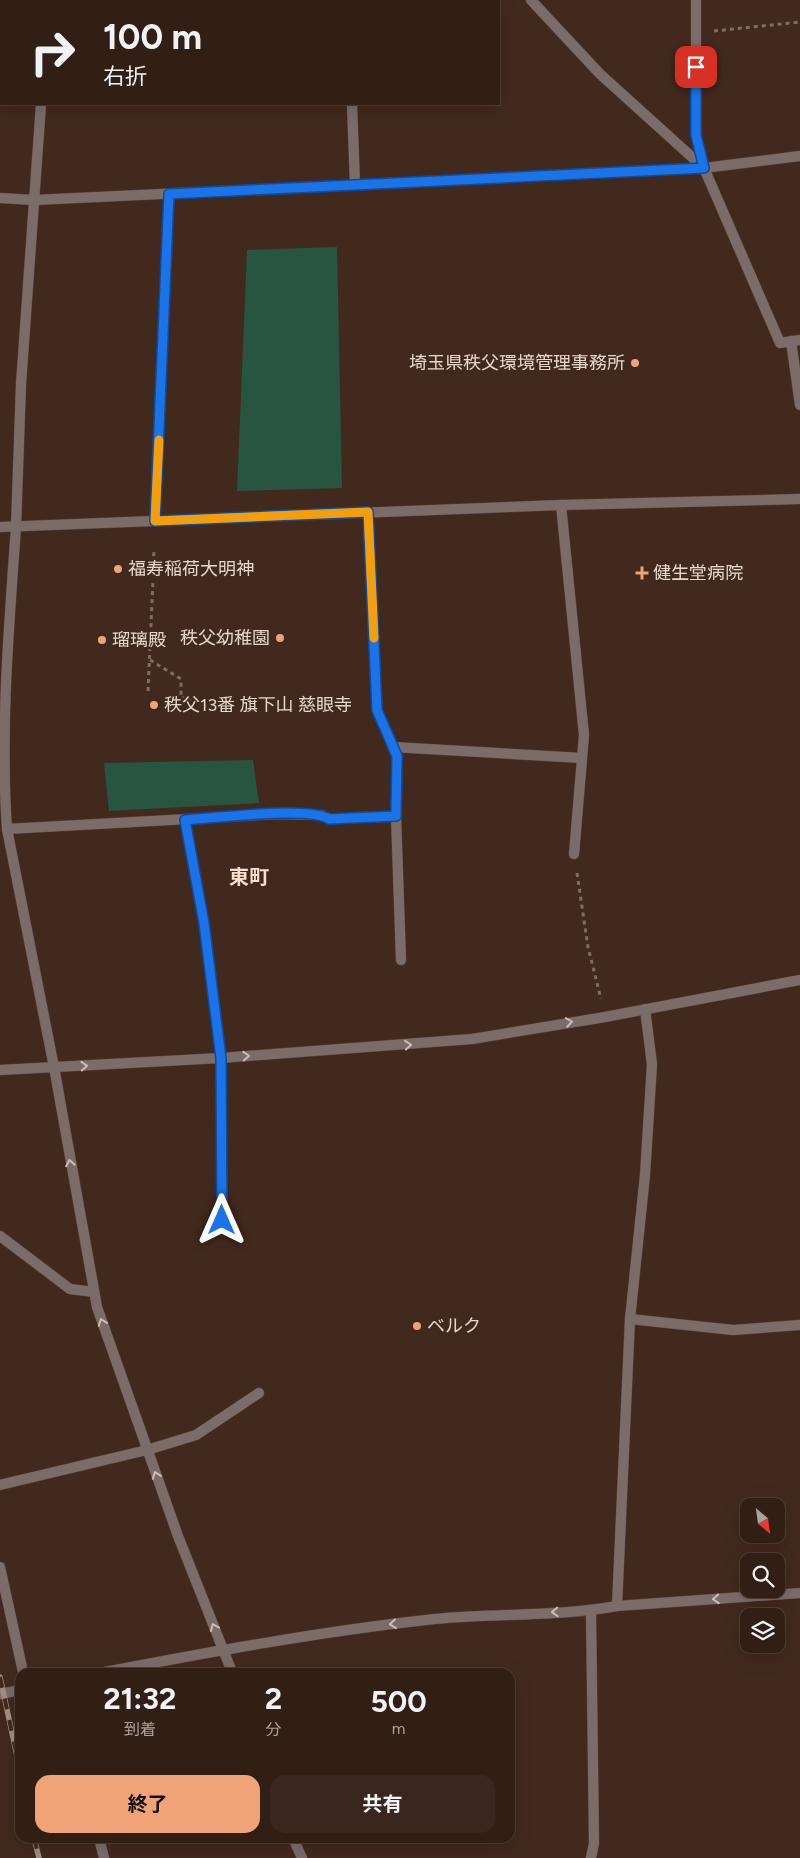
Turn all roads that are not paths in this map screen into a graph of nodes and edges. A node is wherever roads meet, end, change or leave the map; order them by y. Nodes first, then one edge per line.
1 (530, 0) edge
2 (696, 0) edge
3 (41, 105) edge
4 (352, 105) edge
5 (800, 156) edge
6 (704, 168) junction
7 (355, 184) junction
8 (169, 194) junction
9 (0, 198) edge
10 (34, 200) junction
11 (796, 341) edge
12 (800, 406) edge
13 (800, 499) edge
14 (561, 505) junction
15 (368, 512) junction
16 (155, 521) junction
17 (0, 527) edge
18 (16, 527) junction
19 (3, 679) edge
20 (393, 747) junction
21 (582, 758) junction
22 (396, 816) junction
23 (185, 820) junction
24 (7, 829) junction
25 (574, 854) road end
26 (400, 960) dead end
27 (800, 980) edge
28 (645, 1009) junction
29 (221, 1058) junction
30 (54, 1067) junction
31 (0, 1070) edge
32 (222, 1220) dead end
33 (0, 1236) edge
34 (94, 1292) junction
35 (630, 1319) junction
36 (800, 1326) edge
37 (259, 1393) dead end
38 (147, 1450) junction
39 (0, 1485) edge
40 (0, 1567) edge
41 (800, 1592) edge
42 (617, 1606) junction
43 (591, 1610) junction
44 (223, 1649) junction
45 (21, 1668) edge
46 (126, 1668) edge
47 (230, 1668) edge
48 (15, 1691) edge
49 (0, 1694) edge
50 (100, 1843) edge
51 (295, 1843) edge
52 (104, 1858) edge
53 (302, 1858) edge
54 (591, 1858) edge

1 - 6 street
2 - 6 street
3 - 10 street
4 - 7 street
5 - 6 street
6 - 7 street
6 - 11 street
7 - 8 street
8 - 10 street
8 - 16 street
9 - 10 street
10 - 18 street
11 - 12 street
13 - 14 street
14 - 15 street
14 - 21 street
15 - 16 street
15 - 20 street
16 - 18 street
17 - 18 street
18 - 19 street
19 - 24 street
20 - 21 street
20 - 22 street
21 - 25 street
22 - 23 street
22 - 26 street
23 - 24 street
23 - 29 street
24 - 30 street
27 - 28 street
29 -> 28 street
28 - 35 street
30 -> 29 street
29 - 32 street
30 - 31 street
34 -> 30 street
33 - 34 street
38 -> 34 street
35 - 36 street
35 - 42 street
37 - 38 street
38 - 39 street
44 -> 38 street
40 - 45 street
41 -> 42 street
42 - 43 street
43 -> 44 street
43 - 54 street
44 - 46 street
44 - 47 street
48 - 49 street
50 - 52 street
51 - 53 street

